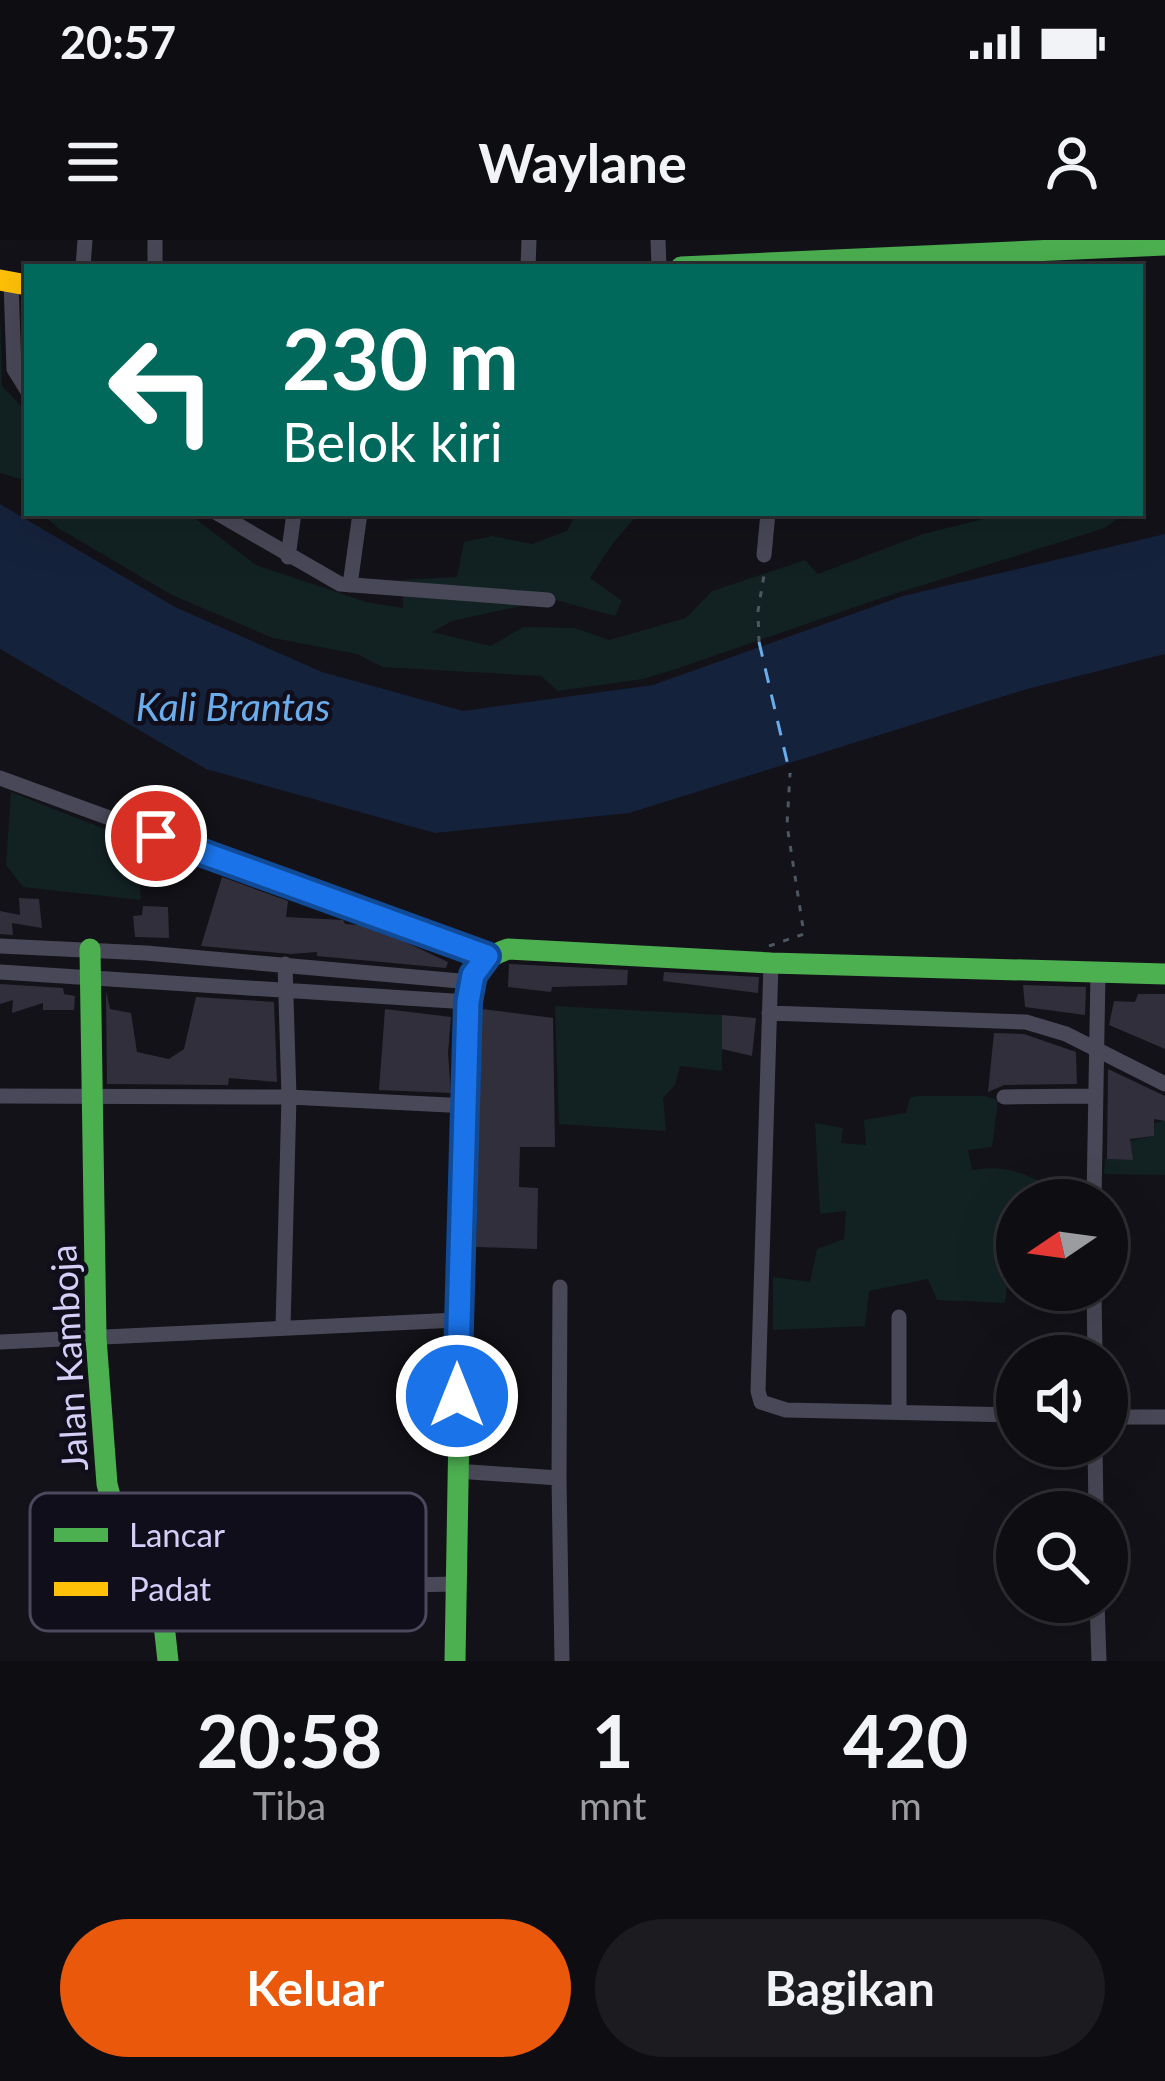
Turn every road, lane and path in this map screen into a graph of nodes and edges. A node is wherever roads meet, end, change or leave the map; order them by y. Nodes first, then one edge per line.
1 (726, 240) edge
2 (1165, 245) edge
3 (950, 248) edge
4 (783, 256) edge
5 (988, 260) edge
6 (725, 264) joint
7 (12, 282) edge
8 (24, 385) edge
9 (222, 516) edge
10 (294, 516) edge
11 (360, 516) edge
12 (768, 516) edge
13 (764, 555) joint
14 (288, 556) junction
15 (350, 585) junction
16 (548, 600) dead end
17 (759, 642) dead end
18 (790, 774) dead end
19 (0, 778) edge
20 (0, 946) edge
21 (90, 949) junction
22 (487, 956) junction
23 (766, 956) junction
24 (0, 972) edge
25 (1098, 973) junction
26 (1165, 974) edge
27 (89, 979) junction
28 (285, 979) junction
29 (469, 992) junction
30 (769, 1002) junction
31 (1096, 1049) junction
32 (1165, 1084) edge
33 (0, 1096) edge
34 (90, 1096) junction
35 (1004, 1096) dead end
36 (1094, 1096) junction
37 (289, 1097) junction
38 (468, 1106) junction
39 (1094, 1179) edge
40 (560, 1286) dead end
41 (899, 1317) dead end
42 (457, 1320) junction
43 (283, 1328) junction
44 (96, 1338) junction
45 (0, 1342) edge
46 (899, 1412) junction
47 (996, 1414) edge
48 (1128, 1417) edge
49 (1165, 1417) edge
50 (456, 1471) junction
51 (559, 1478) junction
52 (110, 1493) edge
53 (455, 1584) junction
54 (426, 1585) edge
55 (1098, 1623) edge
56 (164, 1631) edge
57 (168, 1661) edge
58 (455, 1661) edge
59 (562, 1661) edge
60 (1099, 1661) edge

1 - 6 street
2 - 5 main road
3 - 4 main road
3 - 5 main road
4 - 6 main road
7 - 8 street
9 - 14 street
10 - 14 street
11 - 15 street
12 - 13 street
13 - 17 path
14 - 15 street
15 - 16 street
18 - 23 path
19 - 22 street
20 - 21 street
21 - 27 main road, Jalan Kamboja
21 - 28 street
22 - 23 main road
22 - 29 main road
23 - 25 main road
23 - 30 street
24 - 27 street
25 - 26 main road
25 - 31 street
27 - 28 street
27 - 34 main road, Jalan Kamboja
28 - 29 street
28 - 29 street
28 - 37 street
29 - 38 main road
30 - 31 street
30 - 46 street
31 - 32 street
31 - 36 street
33 - 34 street
34 - 37 street
34 - 44 main road, Jalan Kamboja
35 - 36 street
36 - 39 street
37 - 38 street
37 - 43 street
38 - 42 main road
40 - 51 street
41 - 46 street
42 - 43 street
42 - 50 main road
43 - 44 street
44 - 45 street
44 - 52 main road, Jalan Kamboja
46 - 47 street
48 - 49 street
50 - 51 street
50 - 53 main road
51 - 59 street
53 - 54 street
53 - 58 main road
55 - 60 street
56 - 57 main road, Jalan Kamboja

